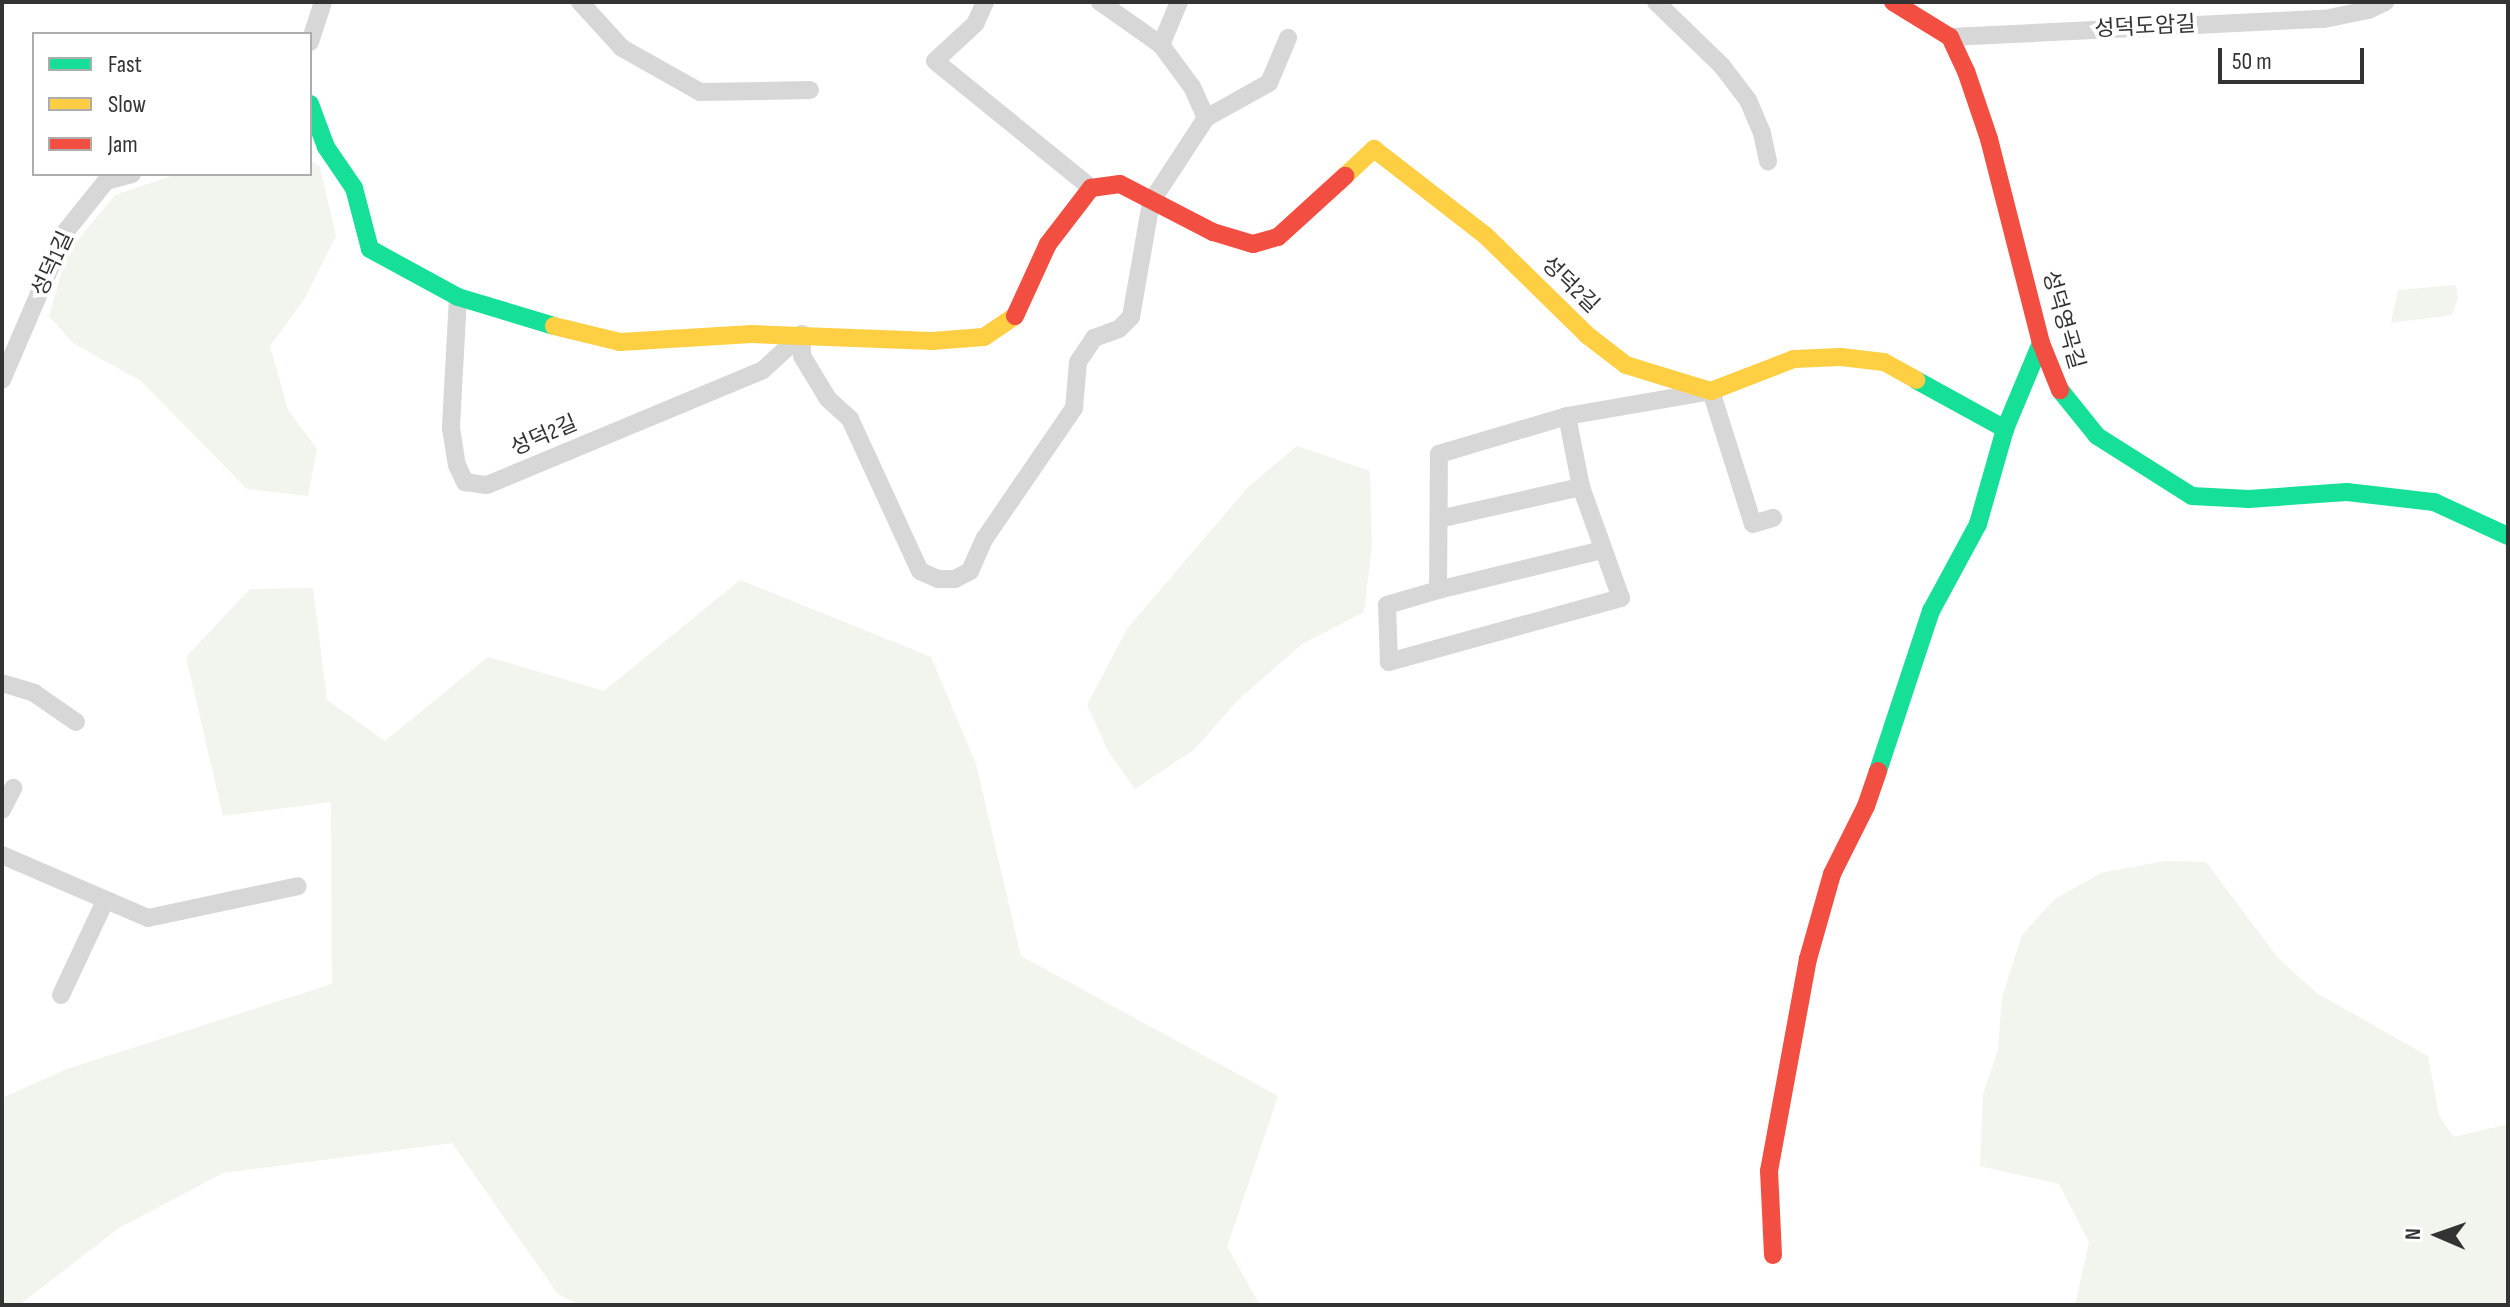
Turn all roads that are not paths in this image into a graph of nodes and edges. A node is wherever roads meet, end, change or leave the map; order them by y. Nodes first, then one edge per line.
1 (323, 2) edge
2 (580, 2) edge
3 (985, 2) edge
4 (1100, 2) edge
5 (1179, 2) edge
6 (1656, 2) edge
7 (1893, 2) edge
8 (2385, 2) edge
9 (312, 36) edge
10 (1950, 37) junction
11 (1288, 38) dead end
12 (1161, 45) junction
13 (810, 90) dead end
14 (312, 114) edge
15 (1206, 118) junction
16 (318, 145) edge
17 (1768, 161) dead end
18 (125, 176) edge
19 (1091, 188) junction
20 (1151, 202) junction
21 (458, 297) junction
22 (802, 334) junction
23 (2041, 343) junction
24 (2, 380) edge
25 (1711, 391) junction
26 (1567, 416) junction
27 (2005, 429) junction
28 (1581, 487) junction
29 (1773, 518) dead end
30 (1439, 519) junction
31 (2508, 536) edge
32 (1602, 550) junction
33 (1438, 590) junction
34 (2, 683) edge
35 (76, 722) dead end
36 (13, 788) dead end
37 (2, 810) edge
38 (2, 855) edge
39 (298, 886) dead end
40 (105, 901) junction
41 (61, 995) dead end
42 (1773, 1255) dead end

1 - 9 street
2 - 13 street
3 - 19 street
4 - 12 street
5 - 12 street
6 - 17 street
7 - 10 street
8 - 10 street, 성덕도암길
10 - 23 street, 성덕영곡길
11 - 15 street
12 - 15 street
14 - 16 street
15 - 20 street
16 - 21 street
18 - 24 street, 성덕1길
19 - 20 street, 성덕2길
19 - 22 street
20 - 22 street
20 - 25 street, 성덕2길
21 - 22 street
21 - 22 street, 성덕2길
23 - 27 street
23 - 31 street, 성덕영곡길
25 - 26 street
25 - 27 street
25 - 29 street
26 - 28 street
26 - 30 street
27 - 42 street
28 - 30 street
28 - 32 street
30 - 33 street
32 - 33 street
32 - 33 street
34 - 35 street
36 - 37 street
38 - 40 street
39 - 40 street
40 - 41 street

